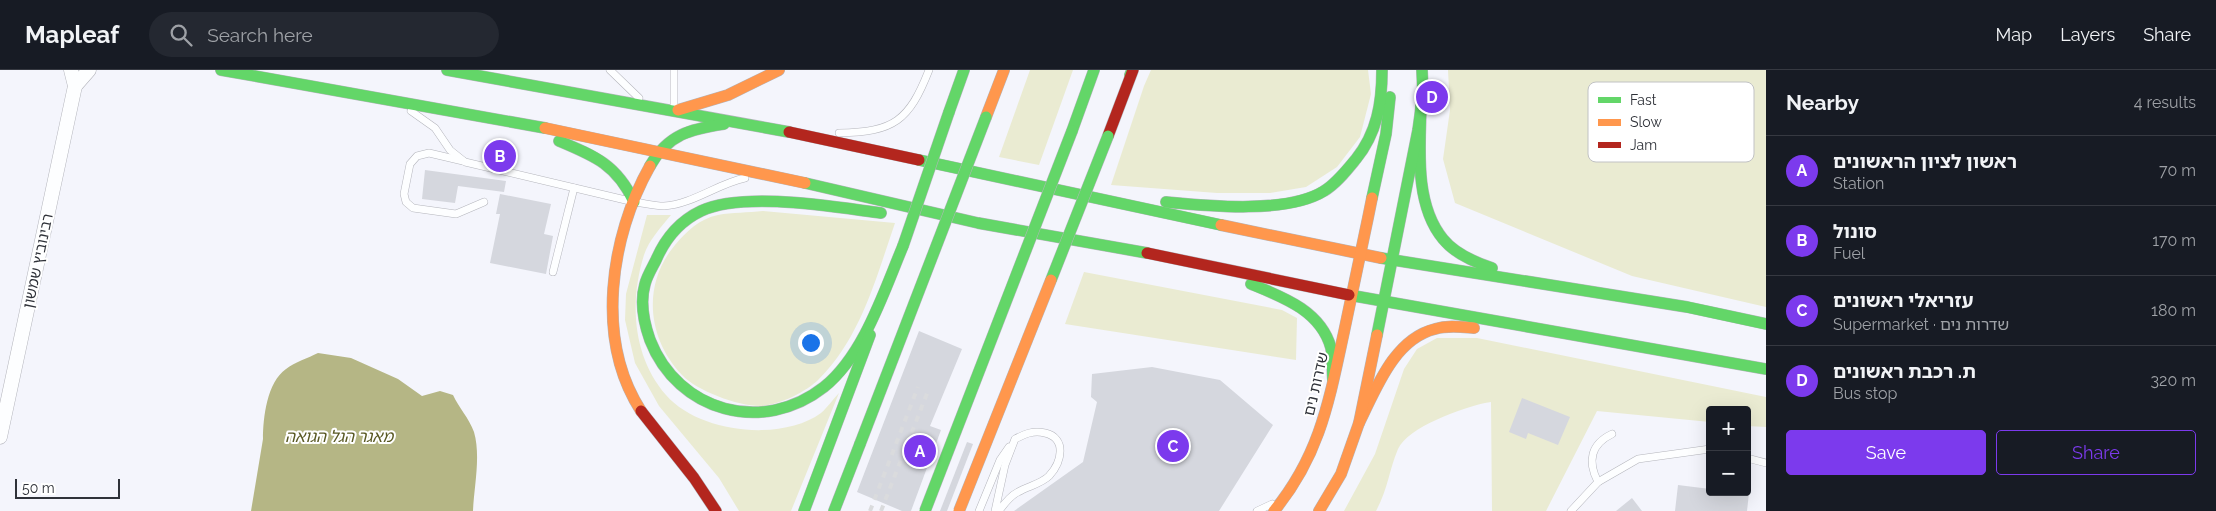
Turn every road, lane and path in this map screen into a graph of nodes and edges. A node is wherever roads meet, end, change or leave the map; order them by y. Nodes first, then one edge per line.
1 (71, 70) edge
2 (89, 70) edge
3 (221, 70) edge
4 (447, 70) edge
5 (610, 70) edge
6 (674, 70) edge
7 (780, 70) edge
8 (929, 70) edge
9 (964, 70) edge
10 (1004, 70) edge
11 (1094, 70) edge
12 (1382, 70) edge
13 (1387, 70) edge
14 (1422, 70) edge
15 (1132, 72) edge
16 (75, 86) junction
17 (396, 102) junction
18 (1421, 106) junction
19 (651, 108) junction
20 (674, 111) junction
21 (516, 122) junction
22 (736, 123) junction
23 (796, 133) junction
24 (659, 152) junction
25 (465, 162) junction
26 (770, 175) junction
27 (574, 188) junction
28 (1071, 194) junction
29 (484, 202) dead end
30 (634, 202) junction
31 (978, 223) junction
32 (903, 246) junction
33 (1360, 253) junction
34 (1392, 260) junction
35 (1194, 262) junction
36 (553, 272) dead end
37 (1548, 286) junction
38 (1351, 295) junction
39 (1384, 301) junction
40 (1766, 324) edge
41 (1574, 335) junction
42 (1766, 369) edge
43 (1333, 380) junction
44 (1359, 424) junction
45 (1612, 434) dead end
46 (0, 437) edge
47 (1015, 439) junction
48 (1706, 450) edge
49 (1751, 459) edge
50 (1766, 464) edge
51 (1598, 482) junction
52 (1286, 498) junction
53 (716, 511) edge
54 (804, 511) edge
55 (834, 511) edge
56 (925, 511) edge
57 (959, 511) edge
58 (979, 511) edge
59 (997, 511) edge
60 (1257, 511) edge
61 (1274, 511) edge
62 (1319, 511) edge
63 (1571, 511) edge

1 - 16 street, רבינוביץ שמשון
2 - 16 street, רבינוביץ שמשון
3 - 17 main road
4 - 19 main road
5 - 19 lane
6 - 20 lane
7 - 20 main road
8 - 23 lane
9 - 32 main road, bridge
10 - 55 main road, bridge
11 - 56 main road, bridge
12 - 28 main road
13 - 33 main road, שדרות נים
14 - 18 main road
15 - 57 main road, bridge
16 - 46 street, רבינוביץ שמשון
17 - 21 main road
17 - 25 lane
18 - 34 main road
18 - 37 main road
19 - 20 main road
20 - 22 main road
21 - 24 main road
21 - 30 main road
22 - 23 main road
22 - 24 main road
23 - 28 main road
24 - 26 main road
24 - 30 main road
25 - 27 lane
25 - 29 lane
26 - 30 lane
26 - 31 main road
27 - 30 lane
27 - 36 lane
28 - 33 main road
30 - 53 main road
31 - 32 main road
31 - 35 main road
32 - 54 main road
33 - 34 main road
33 - 38 main road, שדרות נים
34 - 37 main road
34 - 39 main road
35 - 38 main road
35 - 43 main road
37 - 40 main road
38 - 39 main road
38 - 43 main road, שדרות נים
39 - 41 main road
39 - 44 main road
41 - 42 main road
41 - 44 main road
43 - 52 main road, שדרות נים
44 - 62 main road
45 - 51 lane
47 - 58 lane
47 - 59 lane
47 - 59 lane
48 - 51 lane
49 - 50 lane
51 - 63 lane
52 - 60 lane
52 - 61 main road, שדרות נים

